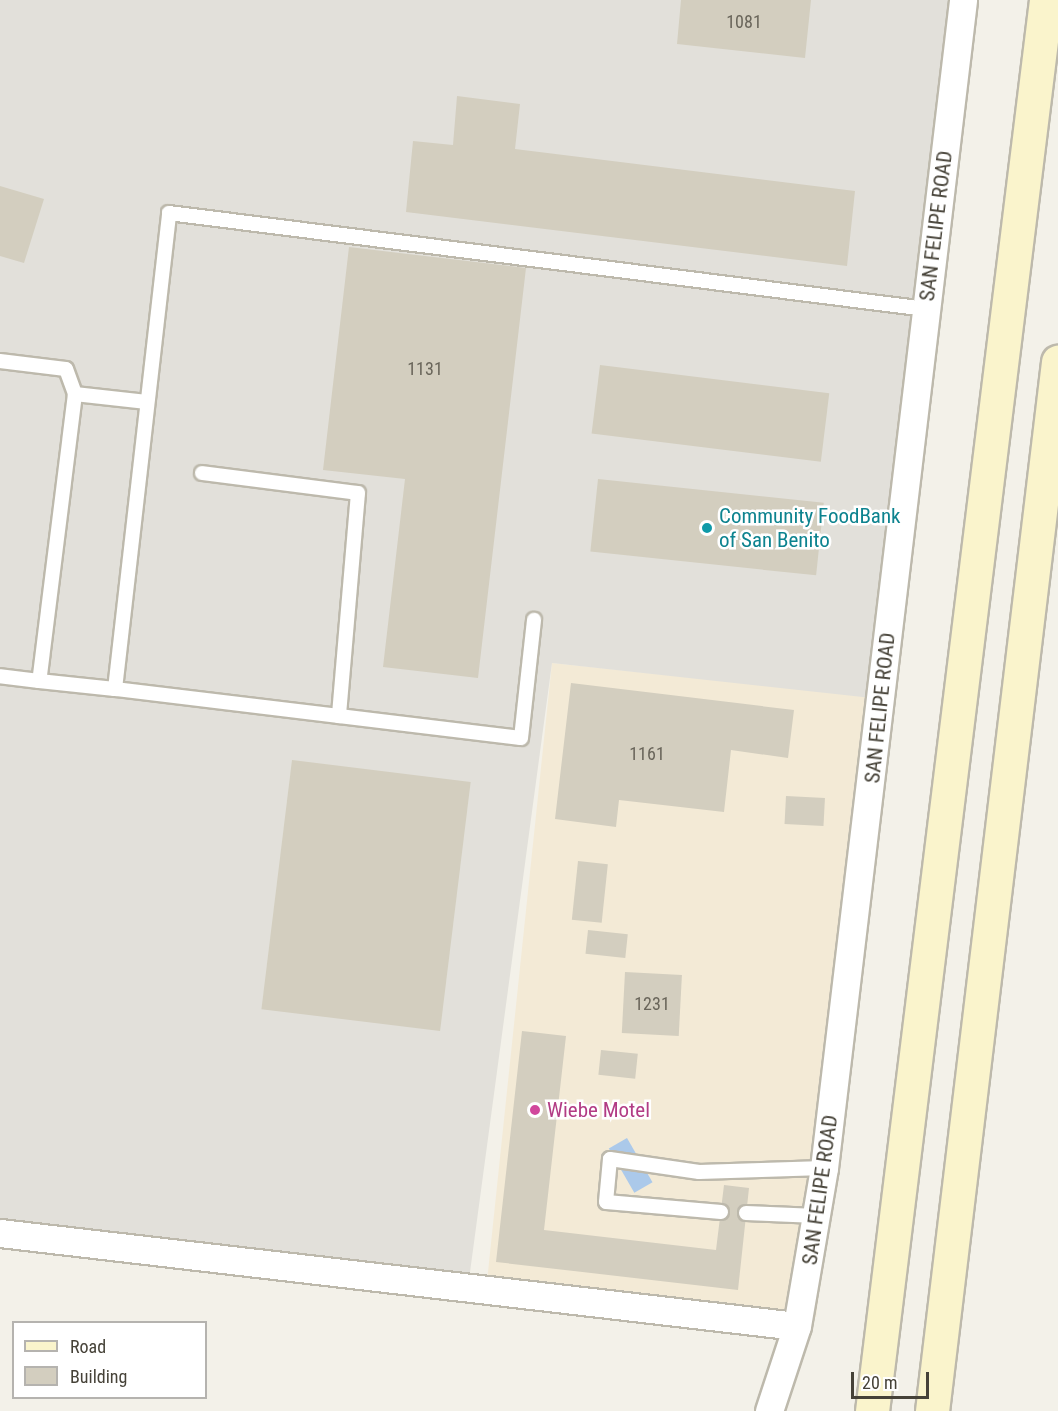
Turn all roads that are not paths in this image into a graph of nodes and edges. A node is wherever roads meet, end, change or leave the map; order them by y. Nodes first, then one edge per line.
1 (963, 0) edge
2 (1046, 0) edge
3 (926, 309) junction
4 (0, 361) edge
5 (1058, 362) edge
6 (75, 394) junction
7 (147, 402) junction
8 (202, 473) dead end
9 (534, 620) dead end
10 (0, 676) edge
11 (39, 681) junction
12 (115, 689) junction
13 (339, 716) junction
14 (824, 1168) junction
15 (720, 1212) dead end
16 (746, 1213) dead end
17 (817, 1216) junction
18 (0, 1233) edge
19 (797, 1326) junction
20 (769, 1411) edge
21 (872, 1411) edge
22 (932, 1411) edge

1 - 3 street, SAN FELIPE ROAD
2 - 21 main road
3 - 7 lane
3 - 14 street, SAN FELIPE ROAD
4 - 6 lane
5 - 22 main road
6 - 7 lane
6 - 11 lane
7 - 12 lane
8 - 13 lane
9 - 13 lane
10 - 11 lane
11 - 12 lane
12 - 13 lane
14 - 15 lane
14 - 17 street, SAN FELIPE ROAD
16 - 17 lane
17 - 19 street, SAN FELIPE ROAD
18 - 19 street
19 - 20 street, SAN FELIPE ROAD

